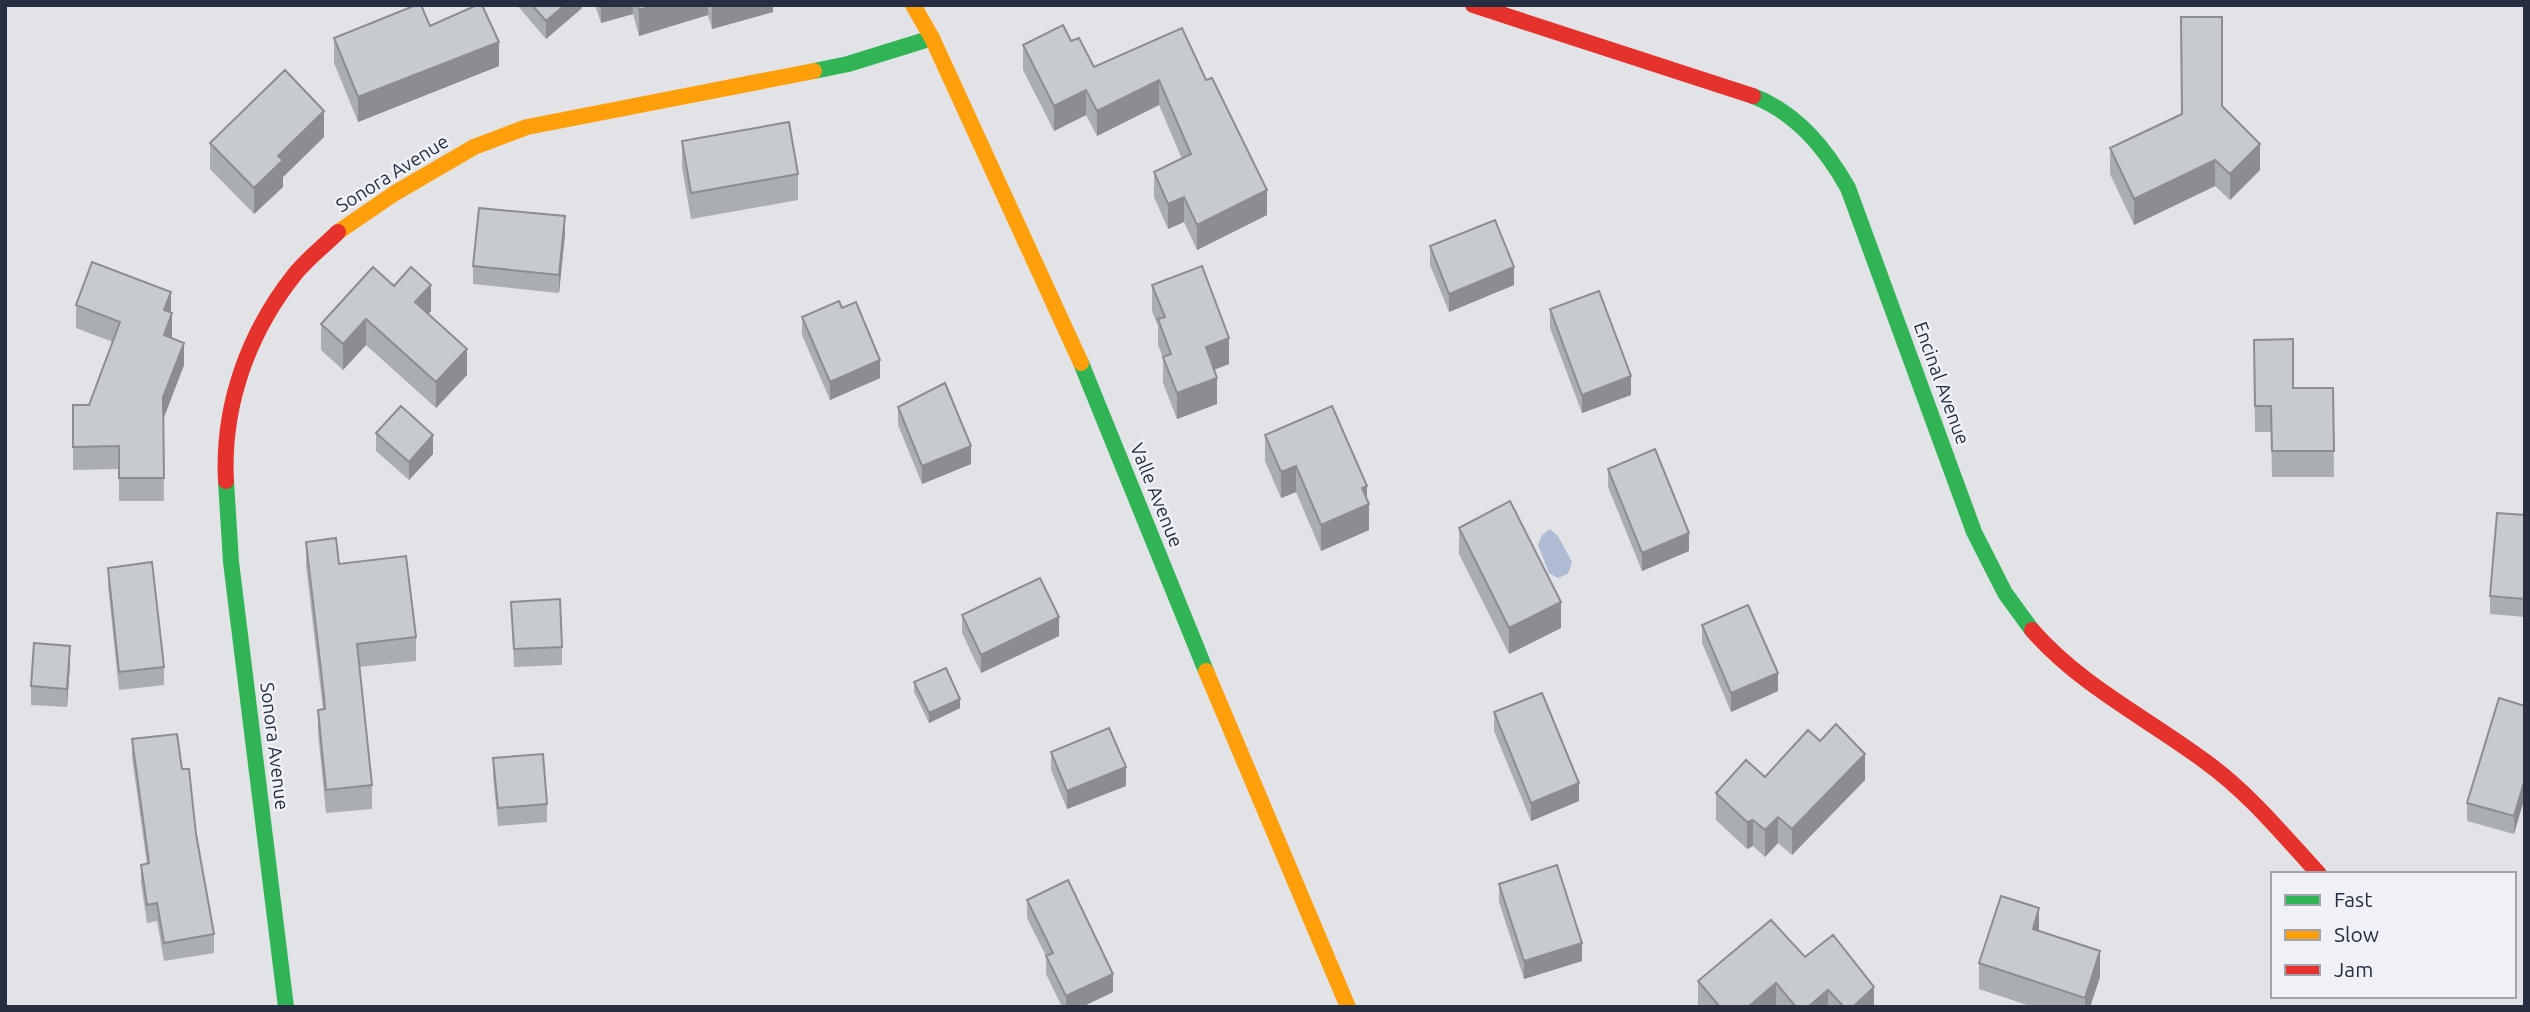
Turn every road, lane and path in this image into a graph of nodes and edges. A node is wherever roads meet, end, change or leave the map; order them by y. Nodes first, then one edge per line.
1 (913, 5) edge
2 (1473, 5) edge
3 (932, 38) junction
4 (2317, 872) edge
5 (286, 1007) edge
6 (1348, 1007) edge

1 - 3 street, Valle Avenue
2 - 4 street, Encinal Avenue
3 - 5 street, Sonora Avenue
3 - 6 street, Valle Avenue

